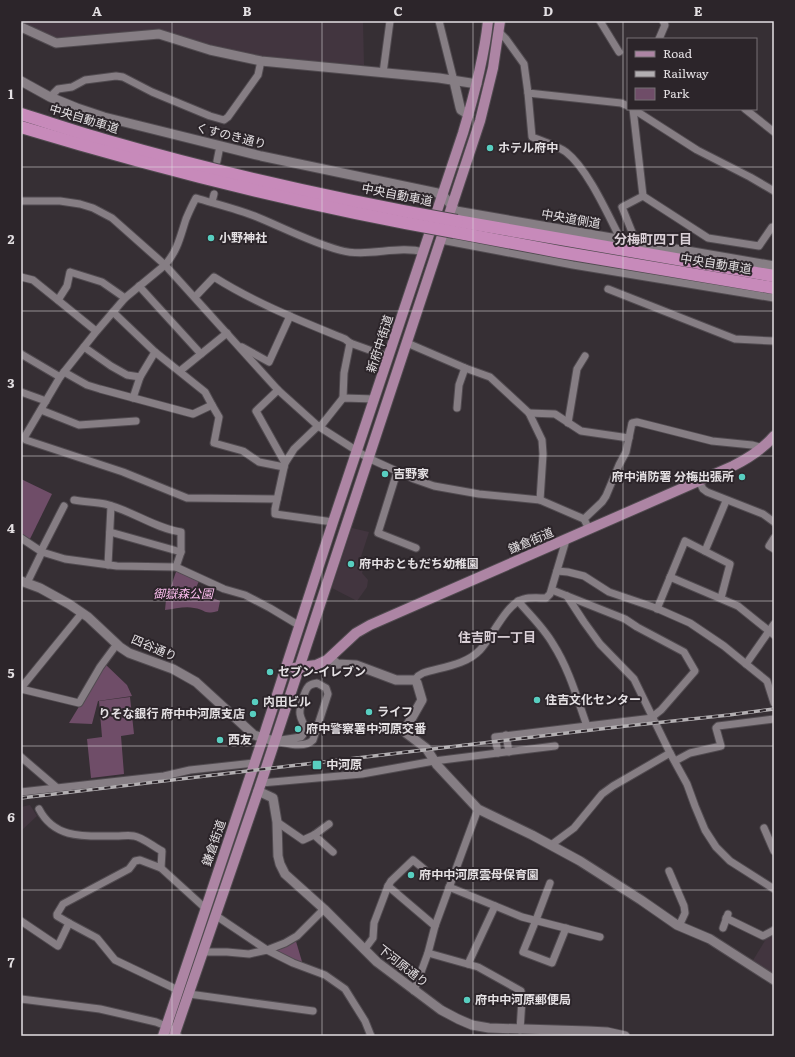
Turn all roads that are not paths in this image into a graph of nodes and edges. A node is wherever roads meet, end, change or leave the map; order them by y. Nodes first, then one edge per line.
1 (390, 21) edge
2 (439, 21) edge
3 (488, 21) edge
4 (500, 21) edge
5 (600, 21) edge
6 (663, 21) edge
7 (21, 27) edge
8 (499, 32) junction
9 (659, 38) edge
10 (619, 52) dead end
11 (261, 61) junction
12 (383, 73) junction
13 (454, 81) junction
14 (22, 84) edge
15 (477, 84) junction
16 (528, 93) junction
17 (50, 97) junction
18 (627, 106) edge
19 (633, 110) edge
20 (635, 110) edge
21 (745, 110) edge
22 (21, 114) edge
23 (469, 115) junction
24 (21, 127) edge
25 (774, 132) edge
26 (220, 146) junction
27 (218, 161) dead end
28 (774, 191) edge
29 (214, 194) dead end
30 (442, 194) junction
31 (643, 196) junction
32 (21, 201) edge
33 (212, 202) junction
34 (452, 206) junction
35 (774, 227) edge
36 (441, 240) junction
37 (621, 240) junction
38 (636, 242) junction
39 (424, 252) junction
40 (165, 265) junction
41 (774, 266) edge
42 (774, 276) edge
43 (21, 277) edge
44 (139, 286) junction
45 (774, 288) edge
46 (608, 289) dead end
47 (195, 297) junction
48 (125, 298) junction
49 (774, 298) edge
50 (58, 300) junction
51 (112, 312) junction
52 (290, 316) junction
53 (96, 331) junction
54 (227, 333) junction
55 (774, 341) edge
56 (350, 342) junction
57 (407, 343) junction
58 (237, 344) junction
59 (84, 347) junction
60 (155, 352) junction
61 (21, 354) edge
62 (201, 354) junction
63 (585, 356) dead end
64 (389, 357) junction
65 (465, 368) junction
66 (180, 371) junction
67 (62, 374) junction
68 (140, 377) junction
69 (278, 390) junction
70 (21, 392) edge
71 (133, 398) junction
72 (343, 398) junction
73 (375, 399) junction
74 (46, 401) junction
75 (212, 405) junction
76 (457, 408) dead end
77 (41, 410) junction
78 (529, 413) junction
79 (136, 420) dead end
80 (568, 423) junction
81 (319, 426) junction
82 (24, 430) edge
83 (774, 436) edge
84 (630, 438) junction
85 (763, 448) junction
86 (357, 451) junction
87 (368, 458) junction
88 (285, 465) junction
89 (397, 472) junction
90 (699, 481) junction
91 (277, 499) junction
92 (74, 500) dead end
93 (540, 500) junction
94 (726, 501) junction
95 (64, 506) dead end
96 (111, 506) junction
97 (584, 519) junction
98 (333, 522) junction
99 (774, 522) edge
100 (590, 529) junction
101 (110, 532) junction
102 (21, 538) edge
103 (774, 538) edge
104 (566, 540) junction
105 (416, 548) dead end
106 (774, 549) edge
107 (41, 551) junction
108 (706, 551) junction
109 (181, 552) junction
110 (108, 565) junction
111 (176, 567) junction
112 (556, 571) junction
113 (670, 578) junction
114 (24, 582) edge
115 (552, 590) junction
116 (567, 596) junction
117 (721, 598) junction
118 (518, 601) junction
119 (657, 608) junction
120 (82, 613) junction
121 (774, 624) edge
122 (300, 626) junction
123 (772, 633) edge
124 (117, 644) junction
125 (330, 658) junction
126 (746, 664) junction
127 (298, 667) junction
128 (284, 672) junction
129 (415, 680) junction
130 (21, 688) edge
131 (774, 703) edge
132 (652, 717) junction
133 (774, 719) edge
134 (303, 722) junction
135 (318, 724) junction
136 (587, 726) junction
137 (506, 735) junction
138 (263, 738) junction
139 (274, 741) junction
140 (555, 746) dead end
141 (509, 752) junction
142 (498, 753) junction
143 (670, 753) junction
144 (21, 757) edge
145 (675, 761) junction
146 (434, 762) junction
147 (254, 763) junction
148 (56, 787) junction
149 (259, 787) junction
150 (21, 792) edge
151 (39, 810) dead end
152 (478, 810) junction
153 (277, 822) junction
154 (329, 824) dead end
155 (764, 828) dead end
156 (314, 835) junction
157 (551, 845) junction
158 (774, 851) edge
159 (333, 852) dead end
160 (161, 868) junction
161 (424, 869) dead end
162 (669, 876) dead end
163 (550, 883) dead end
164 (388, 886) junction
165 (450, 887) junction
166 (774, 889) edge
167 (495, 906) junction
168 (205, 908) junction
169 (324, 909) junction
170 (215, 915) junction
171 (536, 920) junction
172 (21, 921) edge
173 (69, 923) junction
174 (435, 926) junction
175 (679, 926) junction
176 (566, 928) junction
177 (723, 928) dead end
178 (774, 930) edge
179 (600, 937) dead end
180 (267, 950) junction
181 (364, 950) junction
182 (203, 952) junction
183 (428, 953) junction
184 (468, 964) junction
185 (774, 980) edge
186 (178, 990) junction
187 (414, 991) junction
188 (189, 994) junction
189 (21, 999) edge
190 (313, 1011) dead end
191 (166, 1026) junction
192 (520, 1030) junction
193 (510, 1033) edge
194 (175, 1035) edge
195 (163, 1036) edge
196 (371, 1036) edge
197 (625, 1036) edge

1 - 12 street
2 - 13 street
3 - 15 main road, 新府中街道
4 - 8 main road
5 - 10 street
6 - 9 street
7 - 11 street
8 - 16 street
8 - 34 main road
11 - 12 street
11 - 17 street
12 - 13 street
13 - 15 street
13 - 23 street
14 - 17 street, くすのき通り
15 - 23 main road, 新府中街道
16 - 18 street
16 - 37 street
17 - 26 street, くすのき通り
19 - 31 street
20 - 28 street
21 - 25 street
22 - 42 highway, 中央自動車道, bridge
23 - 30 main road, 新府中街道
24 - 45 highway, 中央自動車道, bridge
26 - 27 street
26 - 30 street, くすのき通り
29 - 33 street
30 - 34 street, 中央道側道
30 - 39 main road, 新府中街道
31 - 35 street
31 - 38 street
32 - 40 street
33 - 39 street
33 - 40 street
34 - 36 main road
34 - 37 street, 中央道側道
36 - 49 street
36 - 57 main road
37 - 38 street, 中央道側道
38 - 41 street, 中央道側道
39 - 64 main road, 新府中街道
40 - 44 street
40 - 47 street
43 - 50 street
44 - 48 street
44 - 62 street
46 - 55 street
47 - 52 street
47 - 54 street
48 - 50 street
48 - 51 street
50 - 53 street
51 - 53 street
51 - 60 street
52 - 56 street
52 - 58 street
53 - 59 street
54 - 58 street
54 - 62 street
56 - 64 street
56 - 72 street
57 - 65 street
57 - 87 main road
58 - 69 street
59 - 67 street
59 - 68 street
60 - 66 street
60 - 68 street
61 - 67 street
62 - 66 street
63 - 80 street
64 - 73 main road, 新府中街道
65 - 76 street
65 - 78 street
66 - 75 street
67 - 71 street
67 - 74 street
68 - 71 street
69 - 81 street
69 - 88 street
70 - 74 street
71 - 75 street
72 - 73 street
72 - 81 street
73 - 86 main road, 新府中街道
74 - 77 street
75 - 88 street
77 - 79 street
77 - 82 street
78 - 80 street
78 - 93 street
80 - 84 street
81 - 86 street
81 - 88 street
82 - 91 street
83 - 85 main road, 鎌倉街道
84 - 85 street
84 - 97 street
85 - 90 main road, 鎌倉街道
86 - 87 street
86 - 98 main road, 新府中街道
87 - 89 street
87 - 127 main road
88 - 91 street
89 - 93 street
89 - 105 street
90 - 94 street
90 - 100 main road, 鎌倉街道
91 - 98 street
92 - 96 street
93 - 97 street
94 - 99 street
94 - 108 street
95 - 107 street
96 - 101 street
96 - 109 street
97 - 100 street
98 - 122 main road, 新府中街道
100 - 104 main road, 鎌倉街道
101 - 109 street
101 - 110 street
102 - 107 street
103 - 106 street
104 - 112 street
104 - 125 main road, 鎌倉街道
107 - 110 street
107 - 114 street
108 - 113 street
108 - 117 street
109 - 111 street
110 - 111 street
111 - 122 street
112 - 115 street
112 - 119 street
113 - 117 street
113 - 119 street
114 - 120 street, 四谷通り
115 - 116 street
115 - 118 street
116 - 132 street
116 - 132 street
117 - 123 street
118 - 129 street
118 - 136 street
119 - 126 street
120 - 124 street, 四谷通り
120 - 130 street
121 - 123 street
122 - 128 main road, 新府中街道
123 - 126 street
124 - 130 street
124 - 138 street, 四谷通り
125 - 127 main road, 鎌倉街道
125 - 129 street
126 - 131 street
127 - 128 main road, 鎌倉街道
127 - 139 main road, 鎌倉街道
128 - 138 main road, 鎌倉街道
129 - 146 street
132 - 136 street
132 - 143 street
133 - 145 street
134 - 135 street
134 - 135 street
134 - 139 street
135 - 139 street
136 - 137 street
137 - 141 street
137 - 142 street
138 - 139 street, 四谷通り
138 - 147 main road, 鎌倉街道
139 - 149 main road, 鎌倉街道
140 - 141 street
141 - 142 street
142 - 146 street
143 - 145 street
143 - 157 street
144 - 148 street
145 - 166 street
146 - 149 street
146 - 152 street
147 - 148 street
147 - 168 main road, 鎌倉街道
148 - 150 street
149 - 153 street, 下河原通り
149 - 170 main road, 鎌倉街道
151 - 160 street
152 - 157 street
152 - 165 street
153 - 156 street
153 - 169 street, 下河原通り
154 - 156 street
155 - 158 street
156 - 159 street
157 - 175 street
160 - 168 street
160 - 173 street
161 - 164 street
162 - 175 street
163 - 171 street
164 - 174 street
164 - 181 street
165 - 167 street
165 - 174 street
167 - 171 street
167 - 184 street
168 - 186 main road, 鎌倉街道
169 - 180 street
169 - 181 street, 下河原通り
170 - 180 street
170 - 182 main road, 鎌倉街道
171 - 176 street
171 - 176 street
172 - 173 street
173 - 186 street
174 - 183 street
175 - 185 street
176 - 179 street
177 - 178 street
180 - 182 street
180 - 196 street
181 - 187 street, 下河原通り
182 - 188 main road, 鎌倉街道
183 - 184 street
183 - 187 street
184 - 192 street
186 - 191 main road, 鎌倉街道
187 - 193 street, 下河原通り
188 - 190 street
188 - 194 main road, 鎌倉街道
189 - 191 street
191 - 194 street
191 - 195 main road, 鎌倉街道
192 - 193 street, 下河原通り
192 - 197 street, 下河原通り

